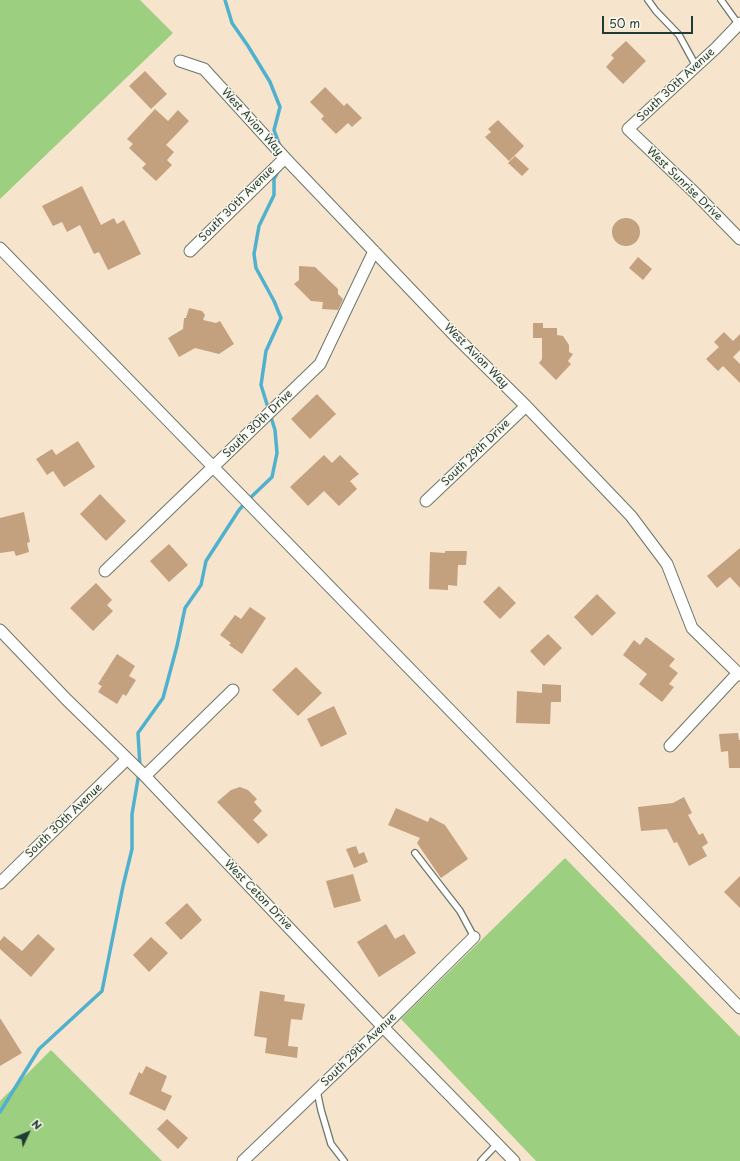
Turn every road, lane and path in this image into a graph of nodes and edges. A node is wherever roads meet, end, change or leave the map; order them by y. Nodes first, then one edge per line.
1 (648, 0) edge
2 (722, 0) edge
3 (739, 24) edge
4 (180, 61) dead end
5 (696, 66) junction
6 (628, 129) joint
7 (285, 158) junction
8 (740, 239) edge
9 (0, 248) edge
10 (190, 251) dead end
11 (374, 251) junction
12 (526, 406) junction
13 (214, 467) junction
14 (426, 501) dead end
15 (105, 571) dead end
16 (0, 630) edge
17 (739, 675) edge
18 (233, 690) dead end
19 (670, 746) dead end
20 (128, 759) junction
21 (145, 776) junction
22 (415, 853) dead end
23 (0, 883) edge
24 (474, 937) joint
25 (740, 1008) edge
26 (384, 1027) junction
27 (316, 1091) junction
28 (497, 1144) junction
29 (243, 1161) edge
30 (344, 1161) edge
31 (481, 1161) edge
32 (514, 1161) edge

1 - 5 lane
2 - 3 lane
3 - 5 street, South 30th Avenue
4 - 7 street, West Avion Way
5 - 6 street, South 30th Avenue
6 - 8 street, West Sunrise Drive
7 - 10 street, South 30th Avenue
7 - 11 street, West Avion Way
9 - 13 street
11 - 12 street, West Avion Way
11 - 13 street, South 30th Drive
12 - 14 street, South 29th Drive
12 - 17 street, West Avion Way
13 - 15 street, South 30th Drive
13 - 25 street
16 - 20 street, West Ceton Drive
17 - 19 street
18 - 21 street
20 - 21 street, West Ceton Drive
20 - 23 street, South 30th Avenue
21 - 26 street, West Ceton Drive
22 - 24 lane
24 - 26 street, South 29th Avenue
26 - 27 street, South 29th Avenue
26 - 28 street, West Ceton Drive
27 - 29 street, South 29th Avenue
27 - 30 lane
28 - 31 lane
28 - 32 street, West Ceton Drive

